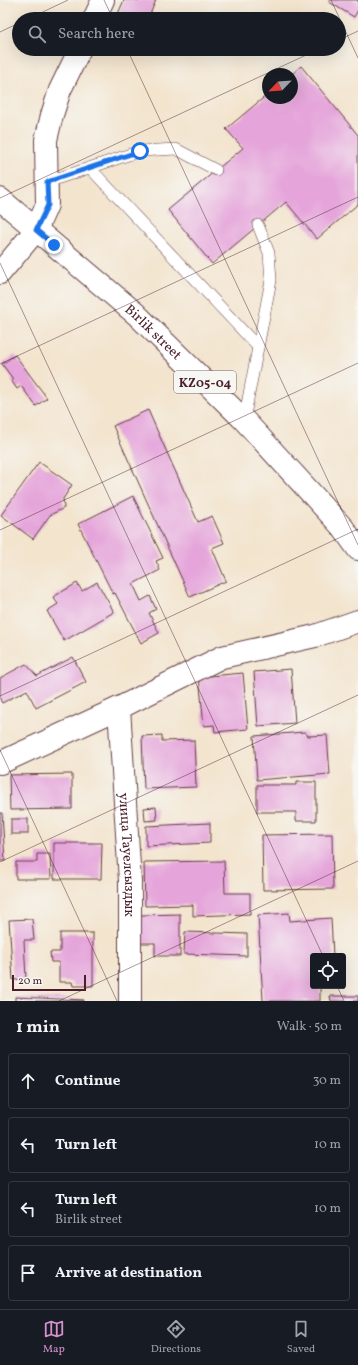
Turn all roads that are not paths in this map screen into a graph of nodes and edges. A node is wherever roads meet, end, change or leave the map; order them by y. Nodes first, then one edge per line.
1 (103, 0) edge
2 (97, 12) edge
3 (77, 56) edge
4 (90, 168) junction
5 (216, 170) dead end
6 (47, 182) junction
7 (0, 199) edge
8 (258, 225) dead end
9 (36, 230) junction
10 (0, 273) edge
11 (258, 347) junction
12 (244, 420) junction
13 (358, 549) edge
14 (358, 621) edge
15 (119, 708) junction
16 (0, 763) edge
17 (130, 1001) edge

1 - 2 street
3 - 6 street
4 - 5 lane
4 - 6 lane
4 - 11 lane
6 - 9 street
7 - 9 street, Birlik street / KZ05-04
8 - 11 lane
9 - 10 street
9 - 12 street, Birlik street / KZ05-04
11 - 12 lane
12 - 13 street, Birlik street / KZ05-04
14 - 15 street
15 - 16 street
15 - 17 street, улица Тауелсыздык

